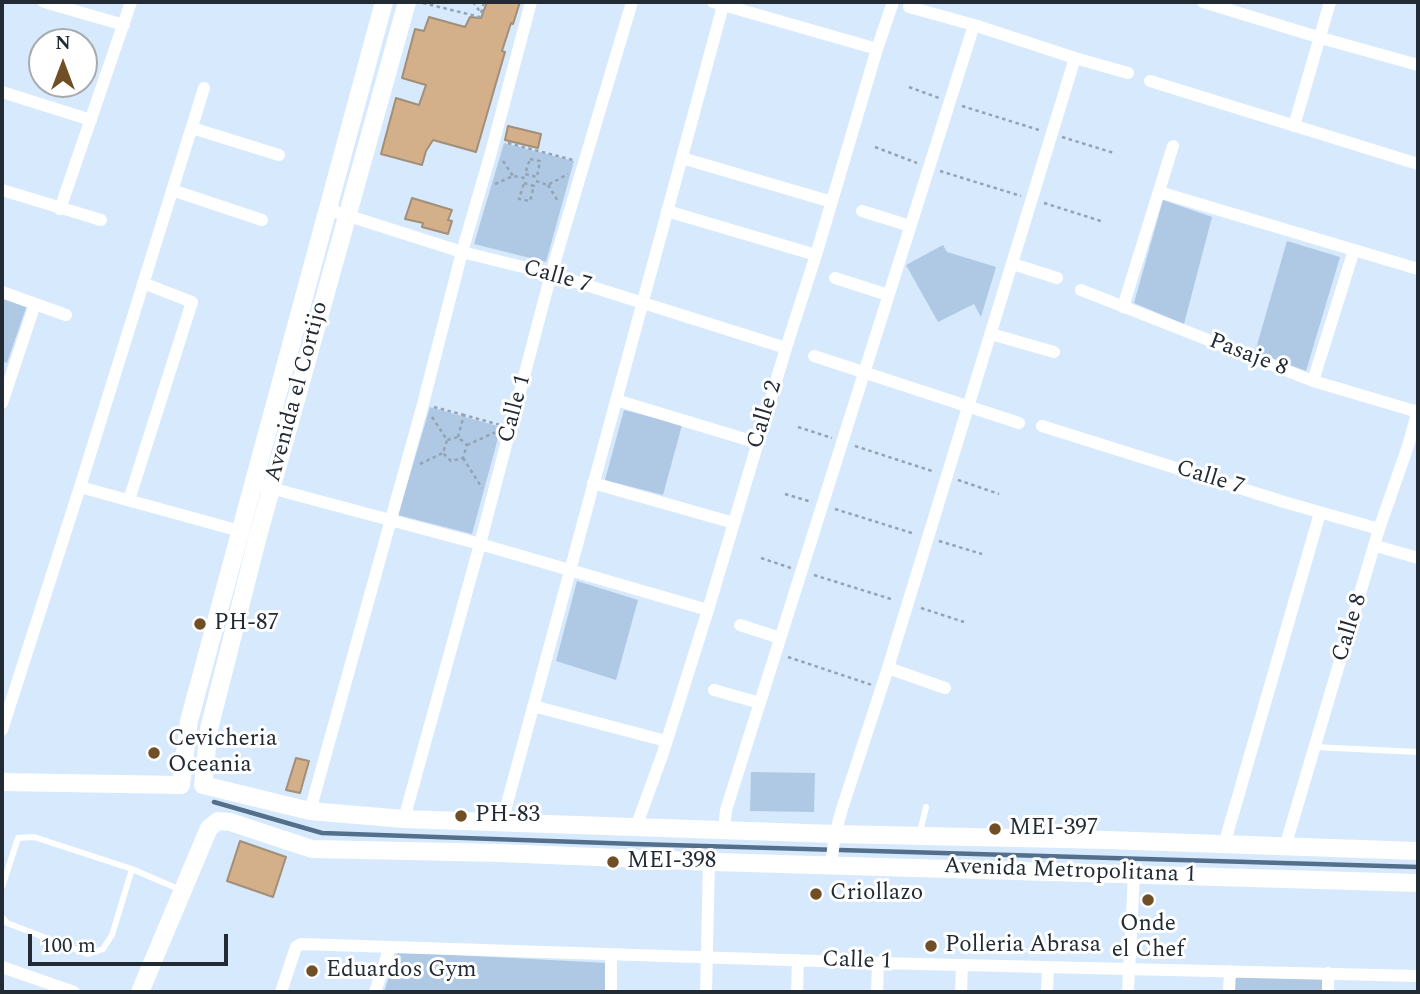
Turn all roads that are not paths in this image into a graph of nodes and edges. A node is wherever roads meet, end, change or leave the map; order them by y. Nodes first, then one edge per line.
1 (44, 2) edge
2 (131, 2) edge
3 (384, 2) edge
4 (407, 2) edge
5 (531, 2) edge
6 (632, 2) edge
7 (893, 2) edge
8 (1202, 2) edge
9 (1331, 2) edge
10 (720, 3) edge
11 (909, 6) dead end
12 (124, 25) junction
13 (974, 25) junction
14 (1321, 38) junction
15 (877, 49) junction
16 (1075, 58) junction
17 (1418, 65) edge
18 (1128, 73) dead end
19 (1150, 81) dead end
20 (204, 88) dead end
21 (2, 92) edge
22 (91, 120) junction
23 (1294, 126) junction
24 (192, 128) junction
25 (1173, 146) dead end
26 (279, 155) dead end
27 (681, 158) junction
28 (1418, 164) edge
29 (2, 190) edge
30 (172, 190) junction
31 (1159, 192) junction
32 (832, 202) junction
33 (60, 209) junction
34 (327, 209) junction
35 (667, 211) junction
36 (862, 211) dead end
37 (346, 216) junction
38 (101, 220) dead end
39 (262, 220) dead end
40 (910, 226) junction
41 (1354, 250) junction
42 (462, 252) junction
43 (817, 255) junction
44 (1013, 264) junction
45 (1418, 269) edge
46 (551, 274) junction
47 (835, 278) dead end
48 (1057, 278) dead end
49 (143, 283) junction
50 (1081, 290) dead end
51 (2, 292) edge
52 (888, 295) junction
53 (35, 304) junction
54 (642, 304) junction
55 (1123, 307) junction
56 (66, 315) dead end
57 (991, 334) junction
58 (786, 348) junction
59 (1054, 352) dead end
60 (814, 356) dead end
61 (864, 373) junction
62 (1313, 381) junction
63 (616, 400) junction
64 (2, 403) edge
65 (968, 407) junction
66 (1418, 411) edge
67 (1019, 423) dead end
68 (1042, 426) dead end
69 (758, 443) junction
70 (1413, 448) edge
71 (253, 483) junction
72 (593, 483) junction
73 (80, 487) junction
74 (271, 488) junction
75 (129, 500) junction
76 (1320, 513) junction
77 (390, 520) junction
78 (734, 523) junction
79 (1379, 529) junction
80 (240, 531) junction
81 (480, 544) junction
82 (1376, 546) junction
83 (1418, 558) edge
84 (569, 569) junction
85 (708, 610) junction
86 (740, 625) dead end
87 (780, 638) junction
88 (888, 668) junction
89 (946, 688) dead end
90 (714, 690) dead end
91 (760, 703) junction
92 (533, 706) junction
93 (2, 730) edge
94 (666, 741) junction
95 (1314, 747) junction
96 (1418, 752) edge
97 (2, 782) edge
98 (181, 785) junction
99 (203, 785) junction
100 (926, 807) dead end
101 (310, 811) junction
102 (404, 819) junction
103 (636, 827) junction
104 (724, 830) junction
105 (502, 837) junction
106 (835, 837) junction
107 (1224, 845) junction
108 (1285, 847) junction
109 (1418, 851) edge
110 (919, 852) junction
111 (831, 861) junction
112 (709, 862) junction
113 (132, 869) junction
114 (1134, 875) junction
115 (1418, 883) edge
116 (2, 887) edge
117 (183, 891) junction
118 (2, 917) edge
119 (390, 947) junction
120 (611, 955) junction
121 (707, 958) junction
122 (797, 960) junction
123 (878, 963) junction
124 (962, 965) junction
125 (2, 967) edge
126 (1048, 967) junction
127 (1129, 970) junction
128 (1230, 971) junction
129 (1328, 973) junction
130 (1418, 976) edge
131 (74, 992) edge
132 (140, 992) edge
133 (281, 992) edge
134 (375, 992) edge
135 (611, 992) edge
136 (706, 992) edge
137 (797, 992) edge
138 (877, 992) edge
139 (961, 992) edge
140 (1047, 992) edge
141 (1128, 992) edge
142 (1229, 992) edge
143 (1328, 992) edge

1 - 12 street
2 - 12 street
3 - 34 street, Avenida el Cortijo
4 - 37 street, Avenida el Cortijo
5 - 42 street
6 - 46 street, Calle 1
7 - 15 street, Calle 2
8 - 14 street
9 - 14 street
10 - 15 street
10 - 27 street
11 - 13 street
12 - 22 street
13 - 16 street
13 - 40 street
14 - 17 street
14 - 23 street
15 - 32 street, Calle 2
16 - 18 street
16 - 44 street
19 - 23 street
20 - 24 street
21 - 22 street
22 - 33 street
23 - 28 street
24 - 26 street
24 - 30 street
25 - 31 street
27 - 32 street
27 - 35 street
29 - 33 street
30 - 39 street
30 - 49 street
31 - 41 street
31 - 55 street
32 - 43 street, Calle 2
33 - 38 street
34 - 37 street, Calle 7
34 - 71 street, Avenida el Cortijo
35 - 43 street
35 - 54 street
36 - 40 street
37 - 42 street, Calle 7
37 - 74 street, Avenida el Cortijo
40 - 52 street
41 - 45 street
41 - 62 street
42 - 46 street, Calle 7
42 - 77 street
43 - 58 street, Calle 2
44 - 48 street
44 - 57 street
46 - 54 street, Calle 7
46 - 81 street, Calle 1
47 - 52 street
49 - 73 street
49 - 75 street
50 - 55 street, Pasaje 8
51 - 53 street
52 - 61 street
53 - 56 street
53 - 64 street
54 - 58 street, Calle 7
54 - 63 street
55 - 62 street, Pasaje 8
57 - 59 street
57 - 65 street
58 - 69 street, Calle 2
60 - 61 street
61 - 65 street
61 - 87 street
62 - 66 street, Pasaje 8
63 - 69 street
63 - 72 street
65 - 67 street
65 - 88 street
66 - 70 street, Calle 8
68 - 76 street, Calle 7
69 - 78 street, Calle 2
70 - 79 street, Calle 8
71 - 74 street
71 - 80 street, Avenida el Cortijo
72 - 78 street
72 - 84 street
73 - 75 street
73 - 93 street
74 - 77 street
74 - 99 street, Avenida el Cortijo
75 - 80 street
76 - 79 street, Calle 7
76 - 107 street
77 - 81 street
77 - 101 street
78 - 85 street, Calle 2
79 - 82 street, Calle 8
80 - 98 street, Avenida el Cortijo
81 - 84 street
81 - 102 street, Calle 1
82 - 83 street
82 - 95 street, Calle 8
84 - 85 street
84 - 92 street
85 - 94 street, Calle 2
86 - 87 street
87 - 91 street
88 - 89 street
88 - 106 street
90 - 91 street
91 - 104 street
92 - 94 street
92 - 105 street
94 - 103 street, Calle 2
95 - 96 lane
95 - 108 street, Calle 8
97 - 98 street, Avenida Metropolitana 1
98 - 99 street, Avenida Metropolitana 1
99 - 101 street, Avenida Metropolitana 1
100 - 110 lane
101 - 102 street, Avenida Metropolitana 1
102 - 105 street, Avenida Metropolitana 1
103 - 104 street, Avenida Metropolitana 1
103 - 105 street, Avenida Metropolitana 1
104 - 106 street, Avenida Metropolitana 1
105 - 112 street, Avenida Metropolitana 1
105 - 117 street
106 - 110 street, Avenida Metropolitana 1
106 - 111 street
107 - 108 street, Avenida Metropolitana 1
107 - 110 street, Avenida Metropolitana 1
108 - 109 street, Avenida Metropolitana 1
110 - 111 street, Avenida Metropolitana 1
110 - 114 street, Avenida Metropolitana 1
111 - 112 street, Avenida Metropolitana 1
112 - 121 street
113 - 116 lane
113 - 117 lane
113 - 118 lane
114 - 115 street, Avenida Metropolitana 1
114 - 127 street
117 - 132 street
119 - 120 street, Calle 1
119 - 133 street, Calle 1
119 - 134 street
120 - 121 street, Calle 1
120 - 135 street
121 - 122 street, Calle 1
121 - 136 street
122 - 123 street, Calle 1
122 - 137 street
123 - 124 street, Calle 1
123 - 138 street
124 - 126 street, Calle 1
124 - 139 street
125 - 131 street
126 - 127 street, Calle 1
126 - 140 street
127 - 128 street, Calle 1
127 - 141 street
128 - 129 street, Calle 1
128 - 142 street
129 - 130 street, Calle 1
129 - 143 street

